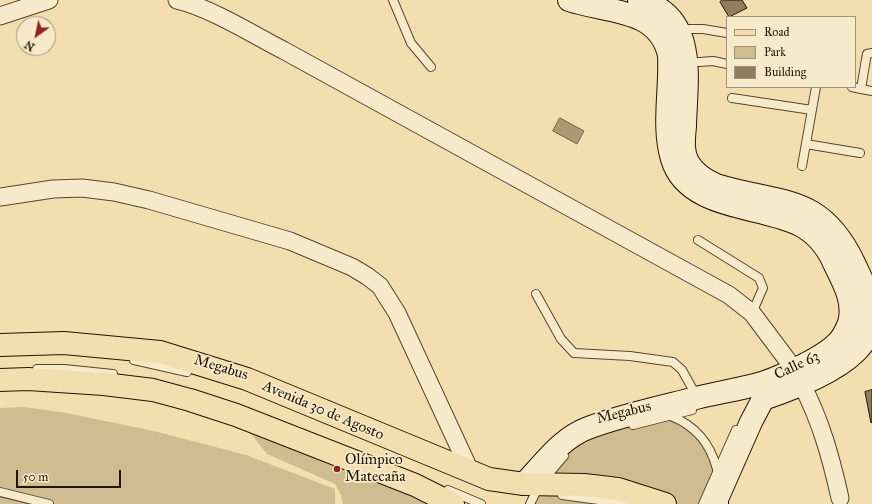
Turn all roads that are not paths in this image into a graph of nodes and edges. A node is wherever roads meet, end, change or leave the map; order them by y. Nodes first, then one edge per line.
1 (49, 0) edge
2 (177, 0) edge
3 (393, 0) edge
4 (569, 0) edge
5 (629, 2) edge
6 (0, 16) edge
7 (678, 29) junction
8 (726, 33) edge
9 (872, 53) edge
10 (686, 63) junction
11 (726, 64) edge
12 (431, 66) dead end
13 (816, 88) edge
14 (856, 88) edge
15 (861, 89) junction
16 (872, 91) edge
17 (732, 98) dead end
18 (812, 110) junction
19 (806, 144) junction
20 (860, 153) dead end
21 (802, 166) dead end
22 (0, 197) edge
23 (698, 240) dead end
24 (844, 262) dead end
25 (853, 282) dead end
26 (858, 293) dead end
27 (536, 294) dead end
28 (752, 314) junction
29 (872, 321) edge
30 (0, 345) edge
31 (93, 354) dead end
32 (114, 356) dead end
33 (834, 357) dead end
34 (129, 359) dead end
35 (27, 369) dead end
36 (197, 374) dead end
37 (119, 375) dead end
38 (798, 377) junction
39 (0, 380) edge
40 (764, 399) junction
41 (730, 400) dead end
42 (699, 403) junction
43 (745, 411) dead end
44 (670, 416) junction
45 (739, 424) dead end
46 (622, 428) dead end
47 (597, 434) dead end
48 (384, 463) dead end
49 (717, 469) junction
50 (472, 473) junction
51 (420, 483) junction
52 (440, 487) dead end
53 (0, 492) edge
54 (534, 494) edge
55 (840, 498) dead end
56 (49, 504) edge
57 (453, 504) edge
58 (464, 504) edge
59 (481, 504) edge
60 (628, 504) edge
61 (665, 504) edge
62 (703, 504) edge
63 (716, 504) edge

1 - 6 street
2 - 28 street
3 - 12 lane
4 - 38 street, Calle 63
5 - 7 street, Calle 63
5 - 24 lane
7 - 8 lane
7 - 10 street, Calle 63
9 - 15 lane
10 - 11 lane
10 - 29 street, Calle 63
13 - 18 lane
14 - 15 lane
15 - 16 lane
17 - 18 lane
18 - 19 lane
19 - 20 lane
19 - 21 lane
22 - 50 street
23 - 28 lane
25 - 26 lane
27 - 42 lane
28 - 38 street
29 - 38 street, Calle 63
30 - 50 main road, Avenida 30 de Agosto
31 - 32 lane
33 - 41 lane
34 - 36 lane, Megabus
35 - 37 lane
38 - 40 street, Calle 63
38 - 42 street, Calle 63
38 - 55 street
39 - 51 main road
40 - 43 lane
40 - 63 street, Calle 63
42 - 44 lane
42 - 54 street, Calle 63
44 - 46 lane, Megabus
44 - 49 lane, Megabus
45 - 49 lane
47 - 54 lane, Megabus
48 - 51 lane
49 - 62 lane
50 - 54 main road, Avenida 30 de Agosto
51 - 57 main road
51 - 58 main road
52 - 59 lane
53 - 56 lane
54 - 60 lane
54 - 61 main road, Avenida 30 de Agosto

